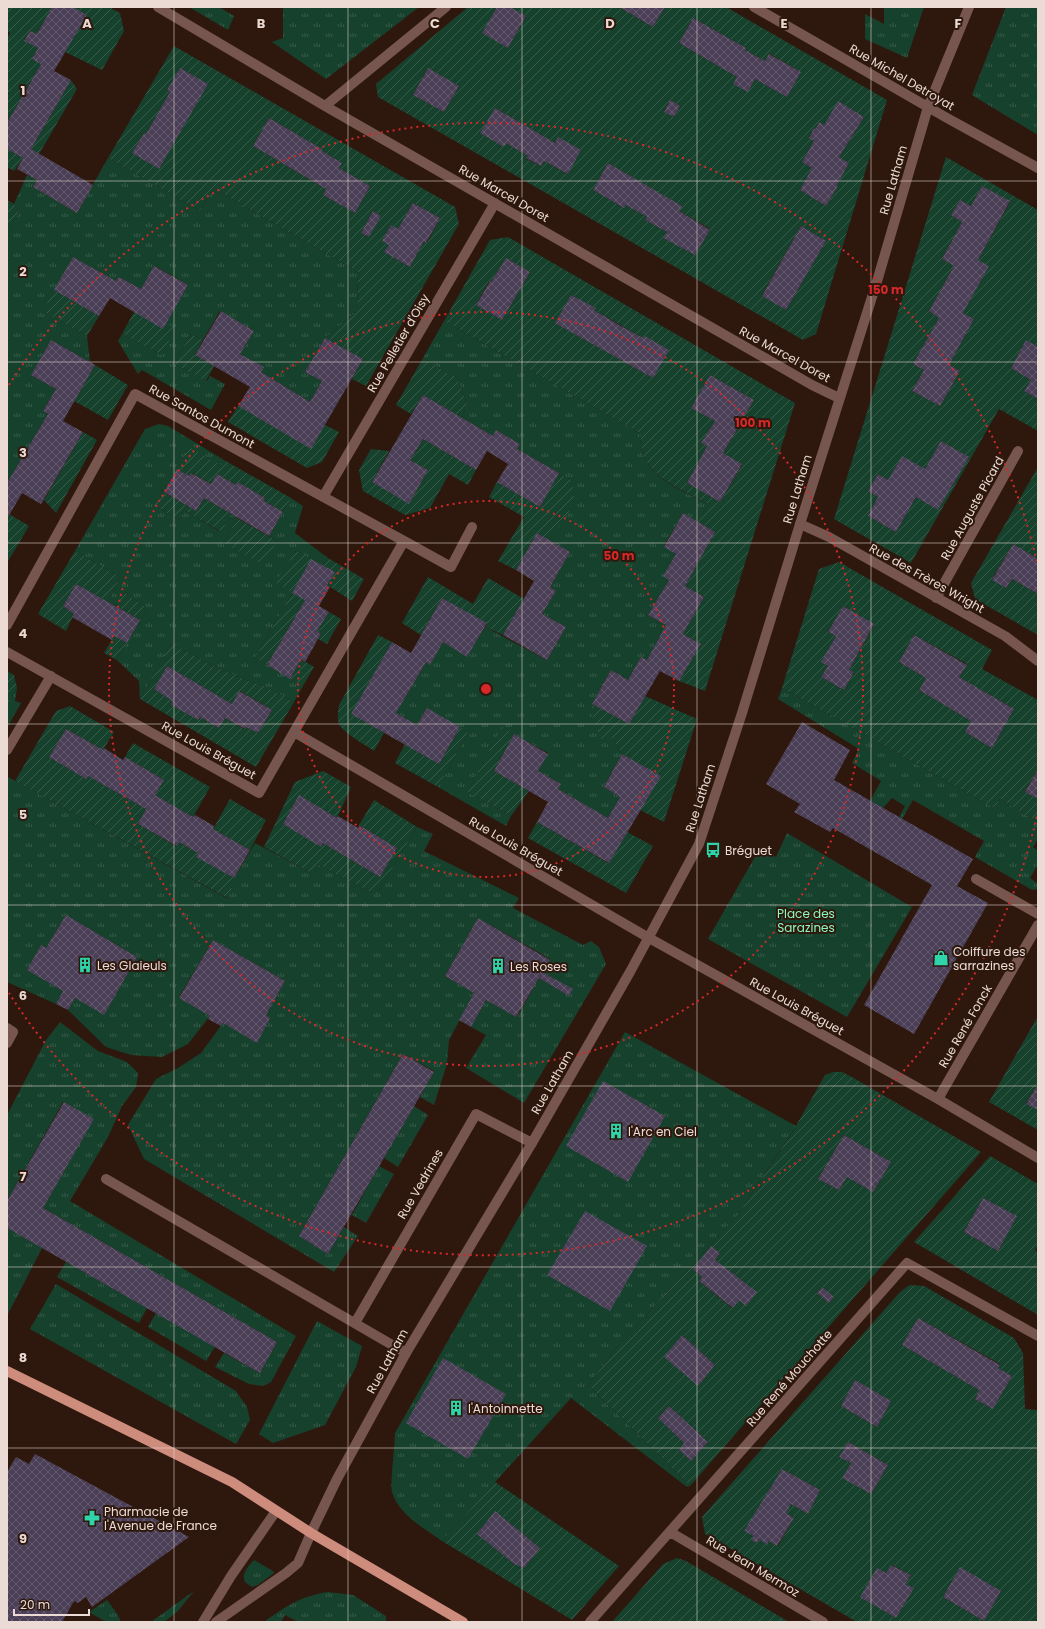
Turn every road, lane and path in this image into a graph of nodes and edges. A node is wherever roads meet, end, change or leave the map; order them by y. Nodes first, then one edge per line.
1 (158, 7) edge
2 (446, 7) edge
3 (754, 7) edge
4 (969, 7) edge
5 (325, 106) junction
6 (928, 107) junction
7 (1038, 168) edge
8 (496, 203) junction
9 (839, 398) junction
10 (1018, 451) dead end
11 (323, 496) junction
12 (800, 524) junction
13 (472, 527) dead end
14 (404, 541) junction
15 (936, 598) junction
16 (7, 625) edge
17 (7, 652) edge
18 (1038, 661) edge
19 (51, 676) junction
20 (294, 732) junction
21 (7, 750) edge
22 (976, 878) dead end
23 (1038, 914) edge
24 (1038, 925) edge
25 (649, 938) junction
26 (7, 1028) edge
27 (7, 1043) edge
28 (938, 1099) junction
29 (532, 1143) junction
30 (1038, 1158) edge
31 (106, 1179) dead end
32 (355, 1323) junction
33 (1038, 1336) edge
34 (406, 1353) junction
35 (8, 1372) edge
36 (276, 1511) junction
37 (670, 1532) junction
38 (311, 1533) junction
39 (203, 1622) edge
40 (216, 1622) edge
41 (463, 1622) edge
42 (590, 1622) edge
43 (823, 1622) edge

1 - 5 street, Rue Marcel Doret
2 - 5 street
3 - 6 street, Rue Michel Detroyat
4 - 6 street, Rue Latham
5 - 8 street, Rue Marcel Doret
6 - 7 street, Rue Michel Detroyat
6 - 9 street, Rue Latham
8 - 9 street, Rue Marcel Doret
8 - 11 street, Rue Pelletier d'Oisy
9 - 12 street, Rue Latham
10 - 15 street, Rue Auguste Picard
11 - 14 street, Rue Santos Dumont
11 - 16 street, Rue Santos Dumont
12 - 15 street, Rue des Frères Wright
12 - 25 street, Rue Latham
13 - 14 street, Rue Santos Dumont
14 - 20 street
15 - 18 street, Rue des Frères Wright
17 - 19 street, Rue Louis Bréguet
19 - 20 street, Rue Louis Bréguet
19 - 21 street
20 - 25 street, Rue Louis Bréguet
22 - 23 street
24 - 28 street, Rue René Fonck
25 - 28 street, Rue Louis Bréguet
25 - 29 street, Rue Latham
26 - 27 street
28 - 30 street, Rue Louis Bréguet
29 - 32 street, Rue Vedrines
29 - 34 street, Rue Latham
31 - 32 street
32 - 34 street
33 - 37 street, Rue René Mouchotte
34 - 38 street, Rue Latham
35 - 36 main road
36 - 38 main road
36 - 39 street
37 - 42 street, Rue René Mouchotte
37 - 43 street, Rue Jean Mermoz
38 - 40 street, Rue Latham
38 - 41 main road

